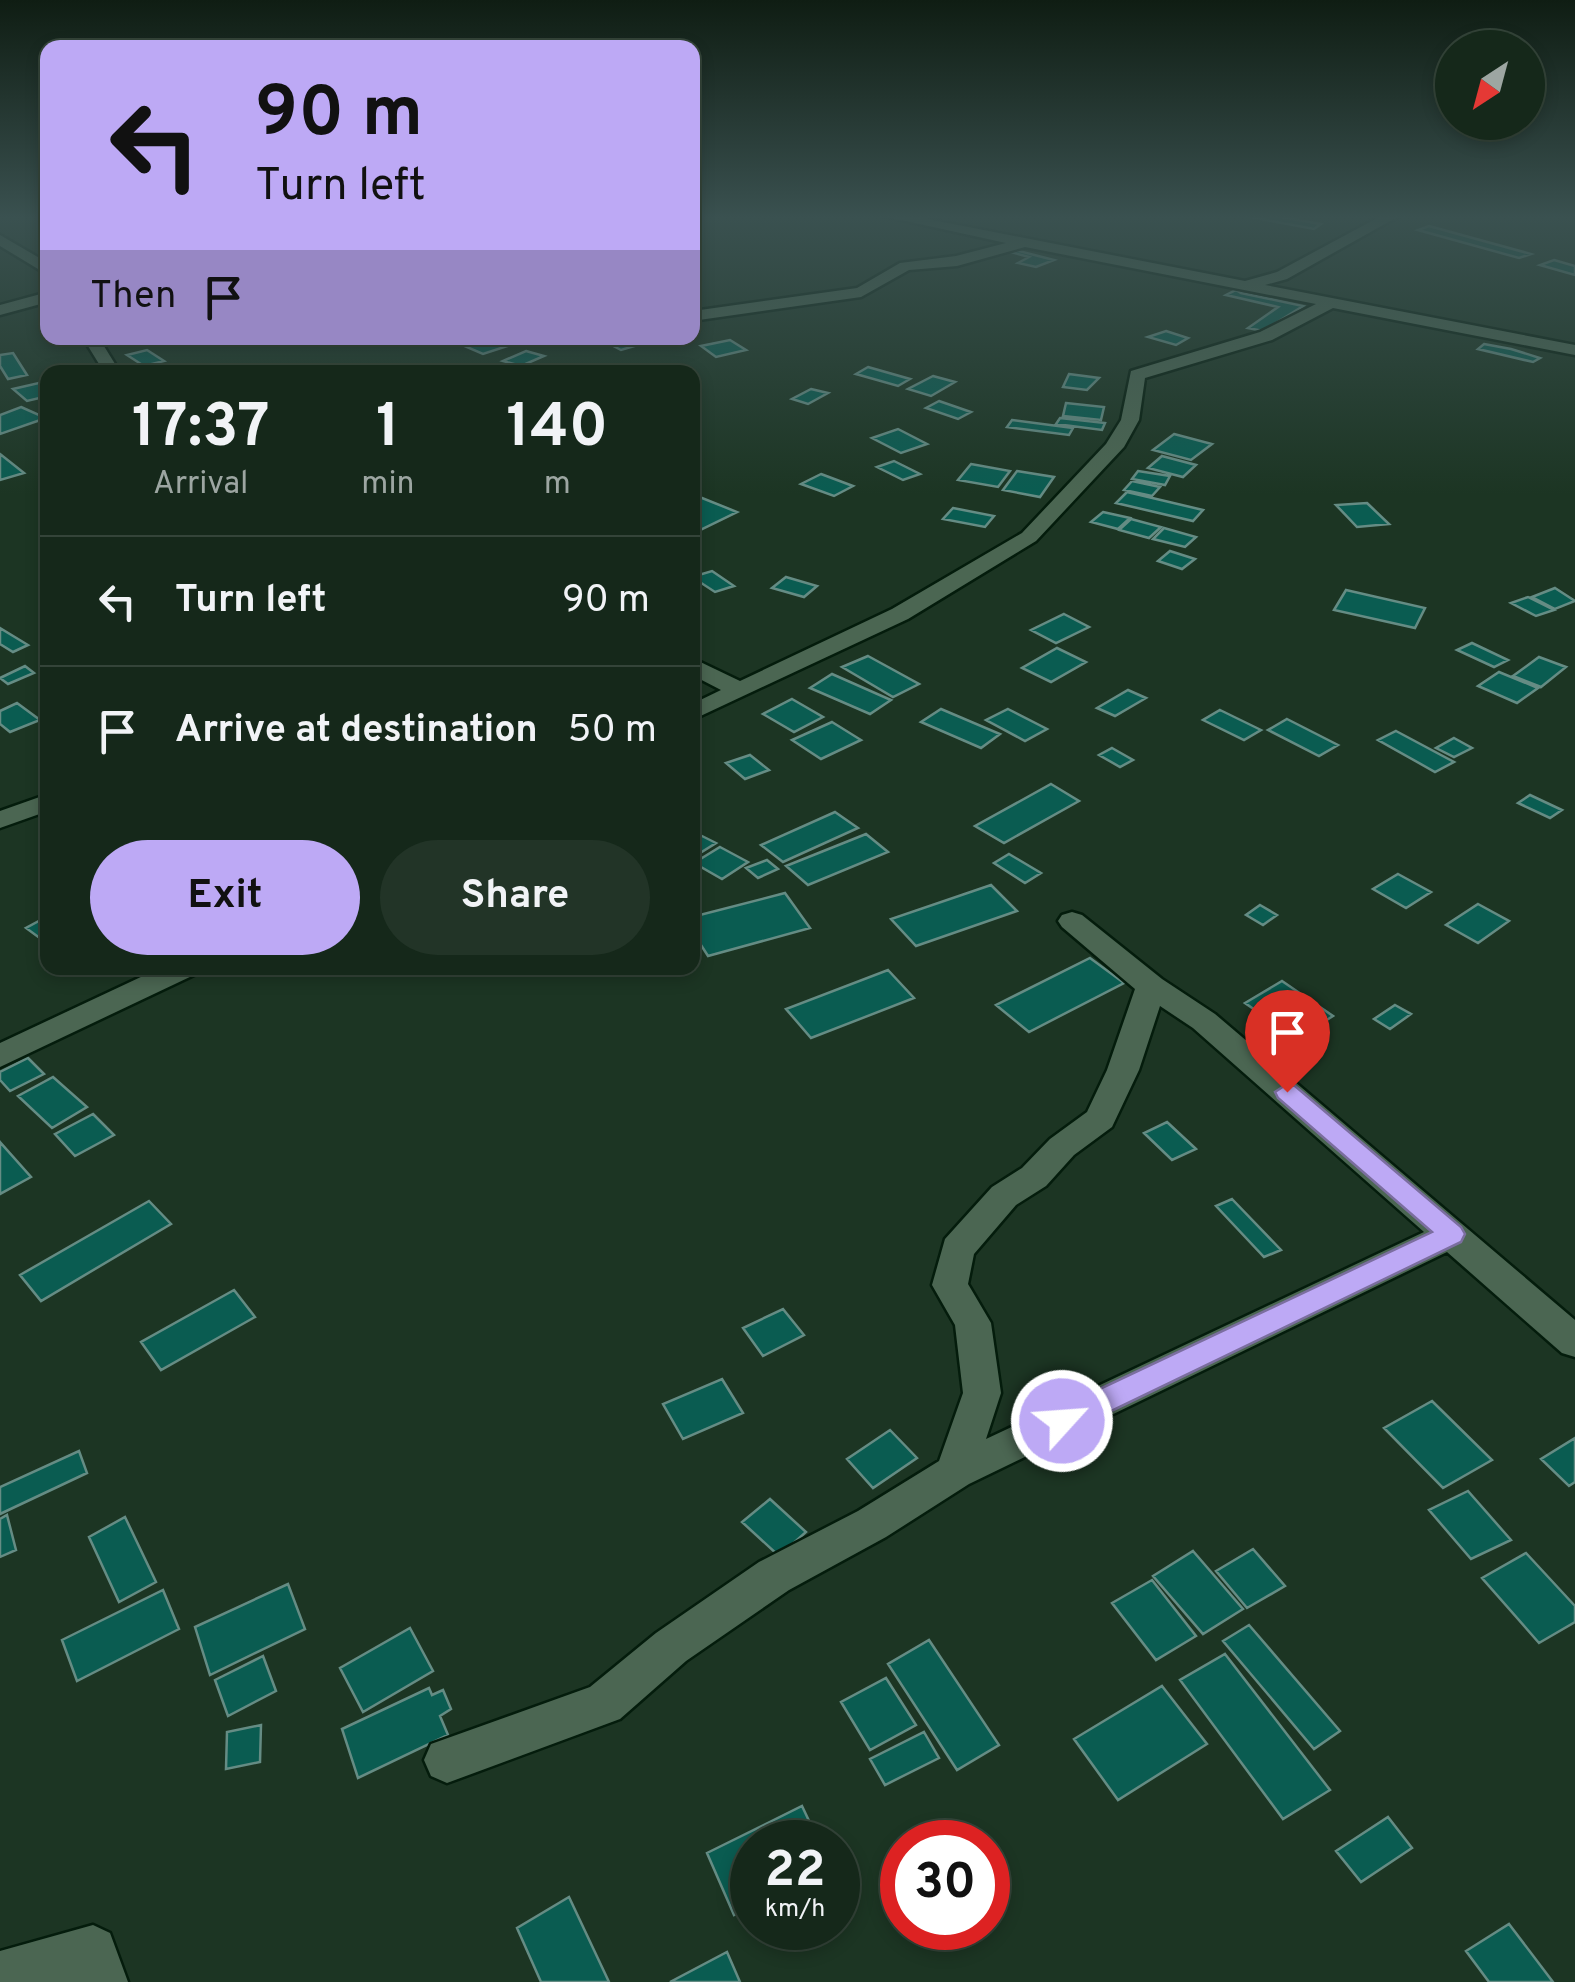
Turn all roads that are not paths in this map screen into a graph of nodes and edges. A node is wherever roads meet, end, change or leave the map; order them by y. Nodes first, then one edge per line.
1 (746, 308) edge
2 (1319, 308) edge
3 (1365, 308) edge
4 (700, 315) edge
5 (1575, 350) edge
6 (700, 669) edge
7 (740, 690) junction
8 (700, 709) edge
9 (40, 805) edge
10 (0, 820) edge
11 (1072, 921) dead end
12 (169, 975) edge
13 (1151, 986) junction
14 (0, 1056) edge
15 (1452, 1234) junction
16 (1575, 1342) edge
17 (955, 1472) junction
18 (448, 1760) dead end
19 (0, 1976) edge
20 (103, 1982) edge

1 - 4 street
2 - 7 street
3 - 5 street
6 - 7 street
7 - 8 street
9 - 10 street
11 - 13 street
12 - 14 street
13 - 15 street
13 - 17 street
15 - 16 street
15 - 17 street
17 - 18 street
19 - 20 street

